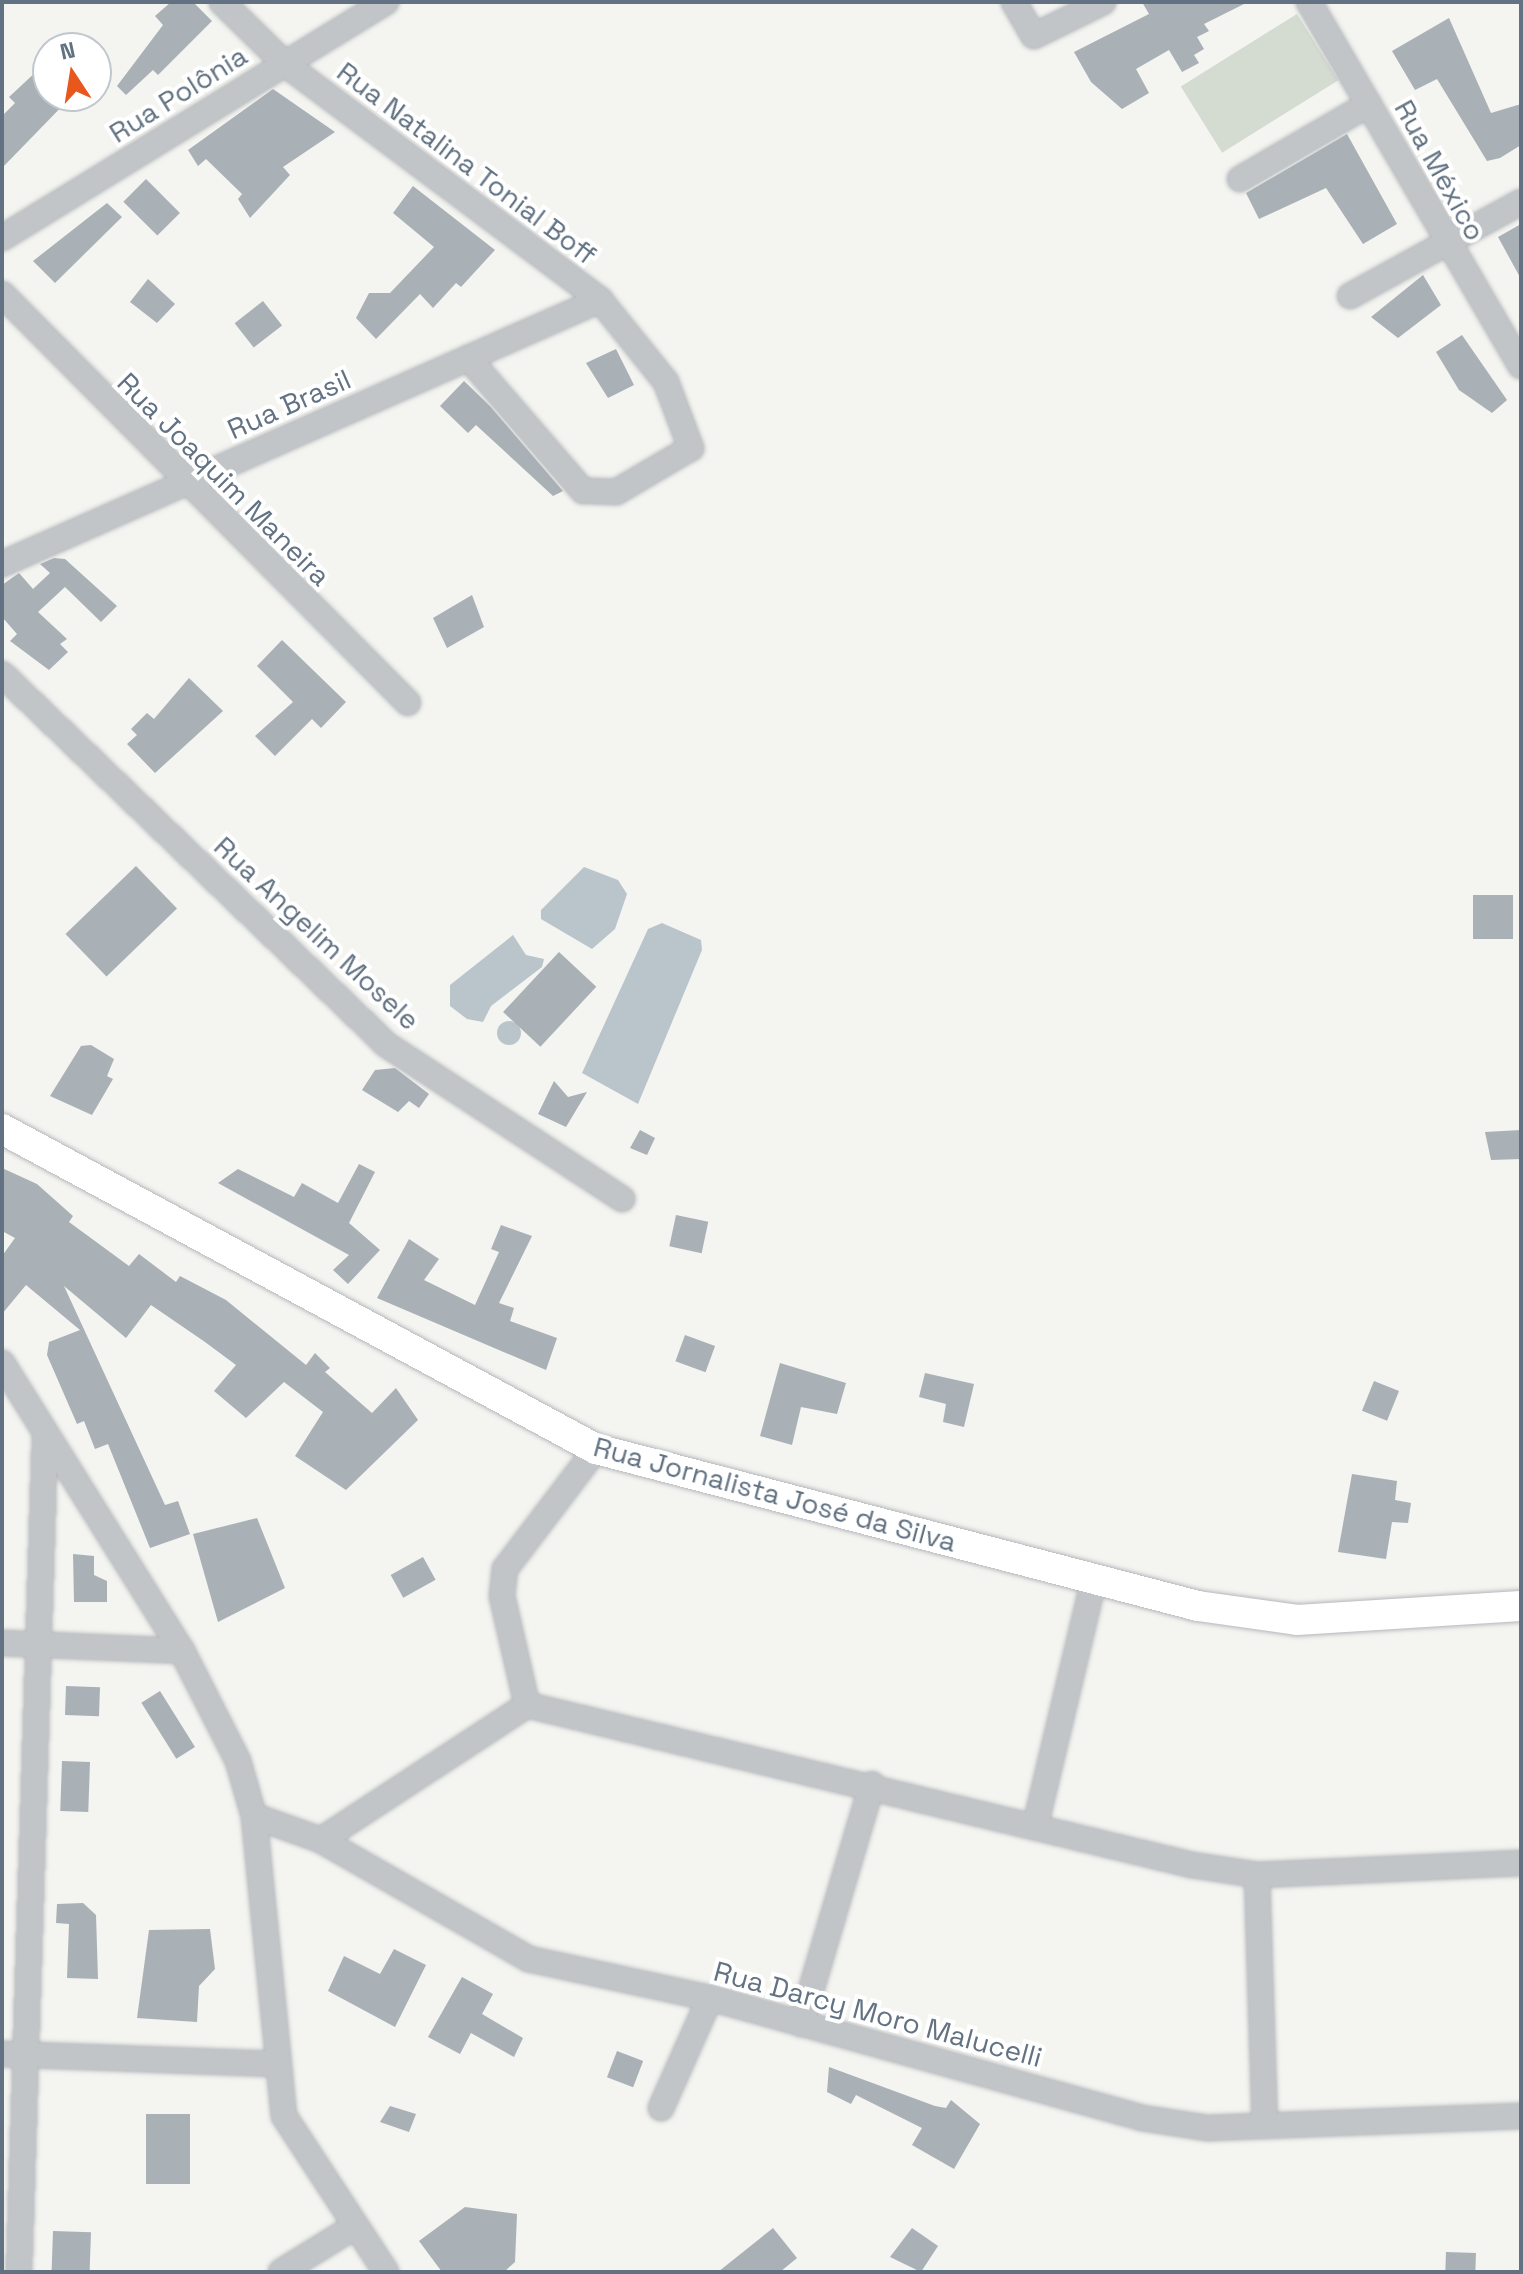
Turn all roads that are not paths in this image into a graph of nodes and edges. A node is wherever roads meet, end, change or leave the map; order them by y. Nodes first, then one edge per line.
1 (222, 2) edge
2 (386, 2) edge
3 (1014, 2) edge
4 (1103, 2) edge
5 (1309, 2) edge
6 (285, 64) junction
7 (1369, 104) junction
8 (1240, 179) dead end
9 (1521, 202) edge
10 (2, 238) edge
11 (1445, 244) junction
12 (2, 294) edge
13 (1350, 296) dead end
14 (600, 300) junction
15 (468, 358) junction
16 (1521, 366) edge
17 (182, 484) junction
18 (2, 564) edge
19 (2, 674) edge
20 (408, 703) dead end
21 (2, 1129) edge
22 (622, 1199) dead end
23 (2, 1363) edge
24 (45, 1435) junction
25 (596, 1449) junction
26 (1094, 1579) junction
27 (1521, 1606) edge
28 (2, 1643) edge
29 (38, 1644) junction
30 (182, 1651) junction
31 (527, 1705) junction
32 (872, 1784) junction
33 (254, 1816) junction
34 (1035, 1827) junction
35 (321, 1840) junction
36 (1521, 1863) edge
37 (1257, 1875) junction
38 (710, 1998) junction
39 (801, 2024) junction
40 (14, 2055) edge
41 (277, 2064) junction
42 (661, 2108) dead end
43 (1521, 2116) edge
44 (1265, 2126) junction
45 (354, 2227) junction
46 (19, 2272) edge
47 (281, 2272) edge
48 (386, 2272) edge

1 - 6 street, Rua Natalina Tonial Boff
2 - 6 street, Rua Polônia
3 - 4 street
5 - 7 street, Rua México
6 - 10 street, Rua Polônia
6 - 14 street, Rua Natalina Tonial Boff
7 - 8 street
7 - 11 street, Rua México
9 - 11 street
11 - 13 street
11 - 16 street, Rua México
12 - 17 street, Rua Joaquim Maneira
14 - 15 street, Rua Brasil
14 - 15 street, Rua Natalina Tonial Boff
15 - 17 street, Rua Brasil
17 - 18 street, Rua Brasil
17 - 20 street, Rua Joaquim Maneira
19 - 22 street, Rua Angelim Mosele
21 - 25 main road, Rua Jornalista José da Silva
23 - 24 street
24 - 29 street
24 - 30 street
25 - 26 main road, Rua Jornalista José da Silva
25 - 31 street
26 - 27 main road, Rua Jornalista José da Silva
26 - 34 street
28 - 29 street
29 - 30 street
29 - 40 street
30 - 33 street
31 - 32 street
31 - 35 street
32 - 34 street
32 - 39 street
33 - 35 street, Rua Darcy Moro Malucelli
33 - 41 street
34 - 37 street
35 - 38 street, Rua Darcy Moro Malucelli
36 - 37 street
37 - 44 street
38 - 39 street, Rua Darcy Moro Malucelli
38 - 42 street
39 - 44 street, Rua Darcy Moro Malucelli
40 - 41 street
40 - 46 street
41 - 45 street
43 - 44 street, Rua Darcy Moro Malucelli
45 - 47 street
45 - 48 street

